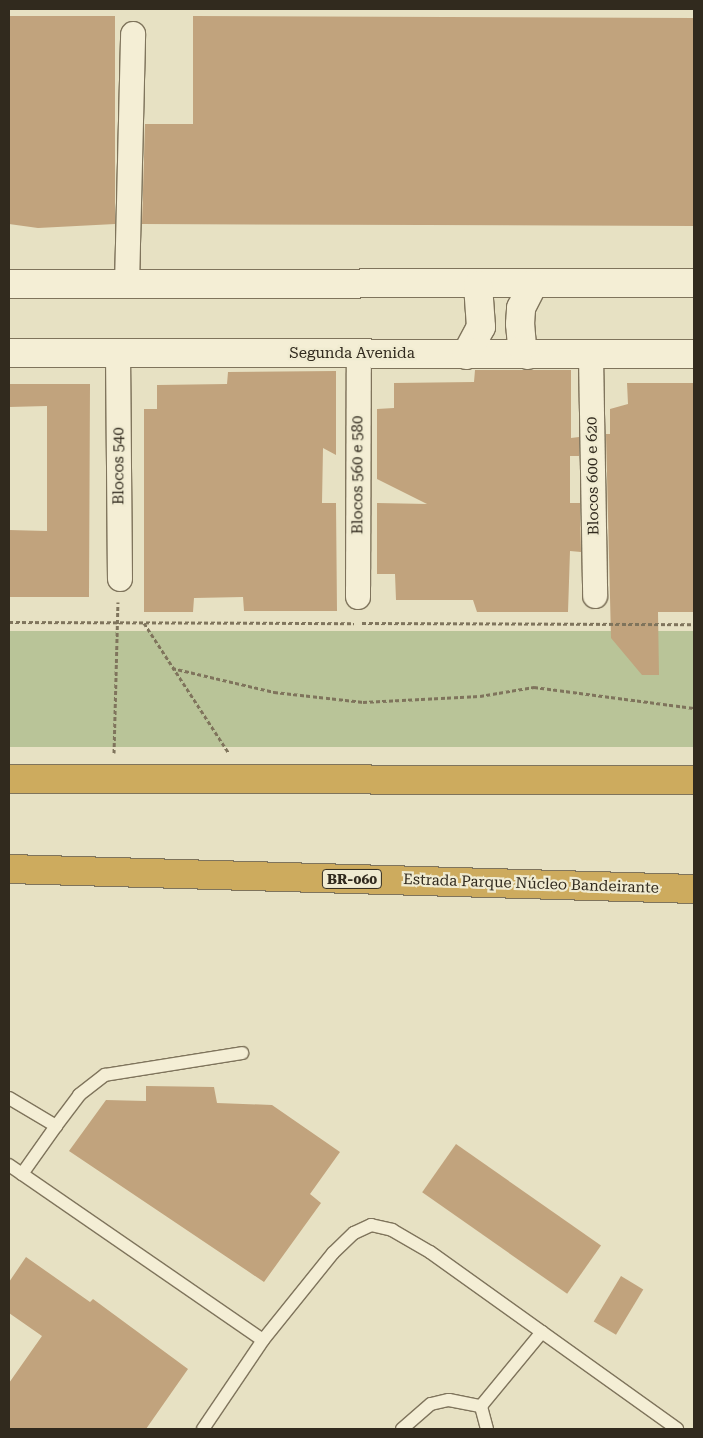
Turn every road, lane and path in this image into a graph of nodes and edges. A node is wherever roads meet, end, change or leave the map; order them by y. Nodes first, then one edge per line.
1 (133, 34) dead end
2 (694, 283) edge
3 (9, 284) edge
4 (127, 284) junction
5 (533, 284) junction
6 (478, 285) junction
7 (118, 352) junction
8 (9, 353) edge
9 (359, 353) junction
10 (694, 354) edge
11 (466, 355) junction
12 (528, 355) junction
13 (591, 356) junction
14 (120, 579) joint
15 (595, 596) dead end
16 (358, 597) dead end
17 (144, 623) dead end
18 (172, 668) junction
19 (694, 708) edge
20 (114, 755) dead end
21 (230, 755) dead end
22 (9, 779) edge
23 (694, 780) edge
24 (9, 869) edge
25 (694, 889) edge
26 (242, 1053) dead end
27 (9, 1098) edge
28 (56, 1126) junction
29 (9, 1165) edge
30 (22, 1174) junction
31 (542, 1332) junction
32 (263, 1340) junction
33 (481, 1406) junction
34 (203, 1429) edge
35 (402, 1429) edge
36 (487, 1429) edge
37 (677, 1429) edge

1 - 4 street
2 - 5 street
3 - 4 street
4 - 6 street
5 - 6 street
5 - 12 street
6 - 11 street
7 - 8 street, Segunda Avenida
7 - 9 street, Segunda Avenida
7 - 14 street, Blocos 540
9 - 11 street, Segunda Avenida
9 - 16 street, Blocos 560 e 580
10 - 13 street, Segunda Avenida
11 - 12 street, Segunda Avenida
12 - 13 street, Segunda Avenida
13 - 15 street, Blocos 600 e 620
14 - 20 path
17 - 18 path
18 - 19 path
18 - 21 path
22 - 23 highway
24 - 25 highway, Estrada Parque Núcleo Bandeirante / BR-060
26 - 28 lane
27 - 28 lane
28 - 30 lane
29 - 30 lane
30 - 32 lane
31 - 32 lane
31 - 33 lane
31 - 37 lane
32 - 34 lane
33 - 35 lane
33 - 36 lane

